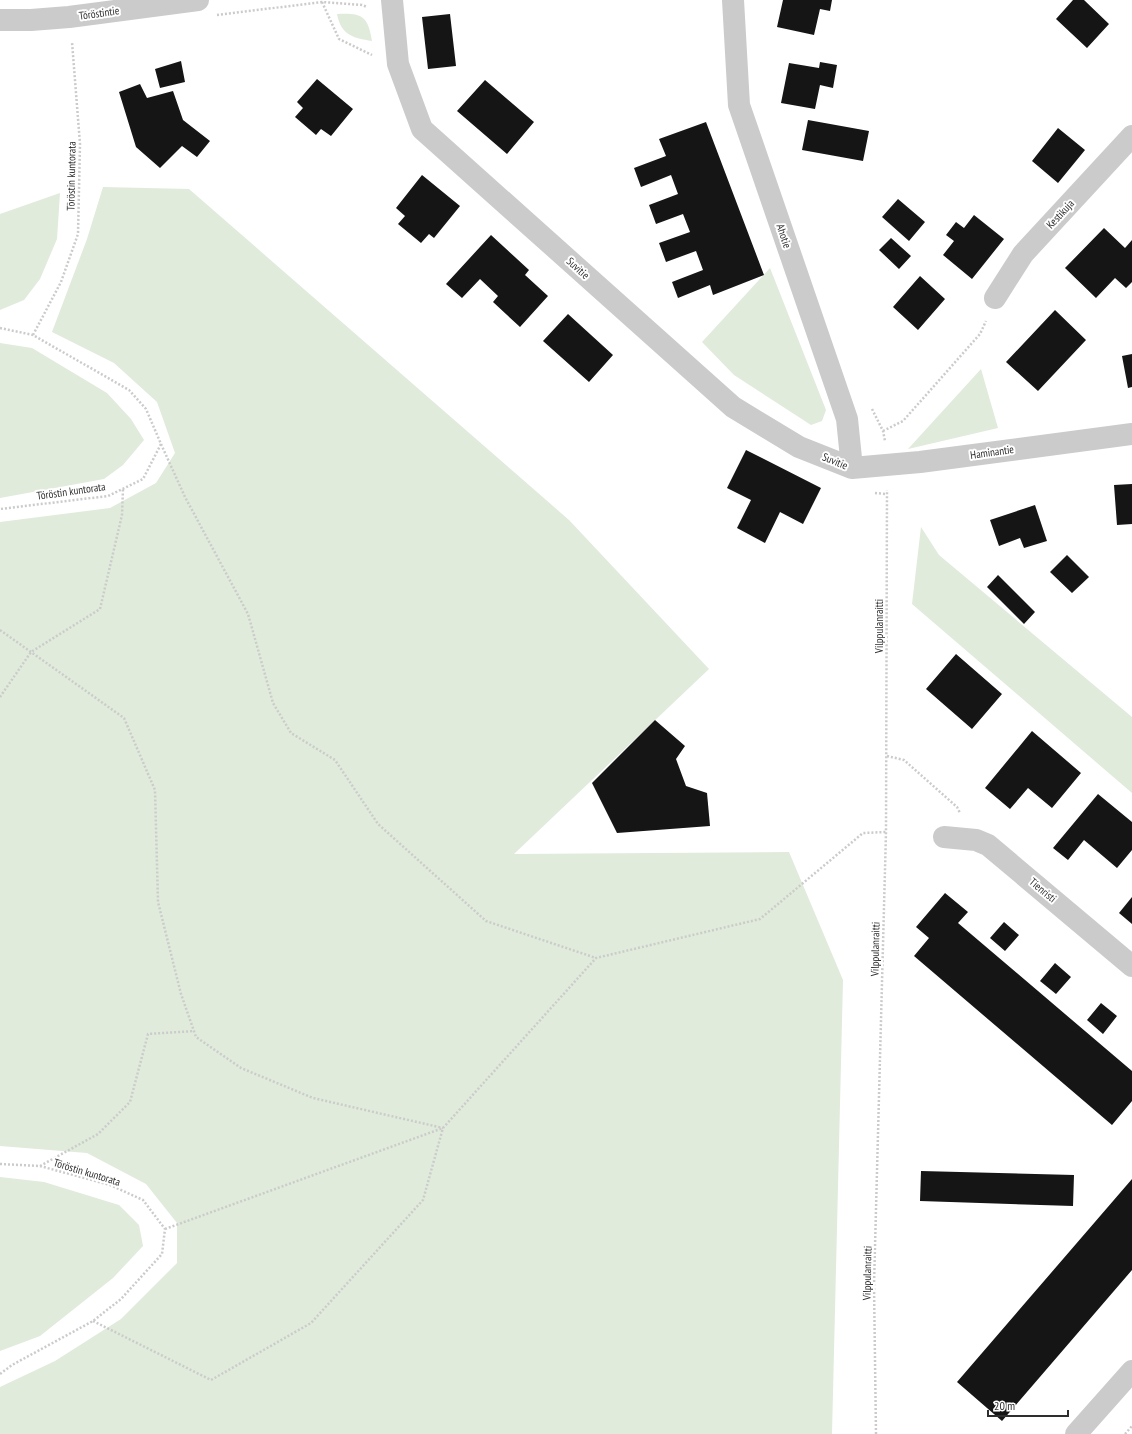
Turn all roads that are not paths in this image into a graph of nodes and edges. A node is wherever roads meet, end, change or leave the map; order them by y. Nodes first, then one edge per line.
1 (392, 0) edge
2 (733, 0) edge
3 (204, 8) edge
4 (0, 20) edge
5 (1132, 136) edge
6 (995, 298) road end
7 (1132, 434) edge
8 (852, 468) junction
9 (944, 837) dead end
10 (1132, 966) edge
11 (1132, 1371) edge
12 (1076, 1434) edge

1 - 8 street, Suvitie
2 - 8 street, Ahotie
3 - 4 street, Töröstintie
5 - 6 street, Kestikuja
7 - 8 street, Haminantie
9 - 10 street, Tienristi
11 - 12 street

